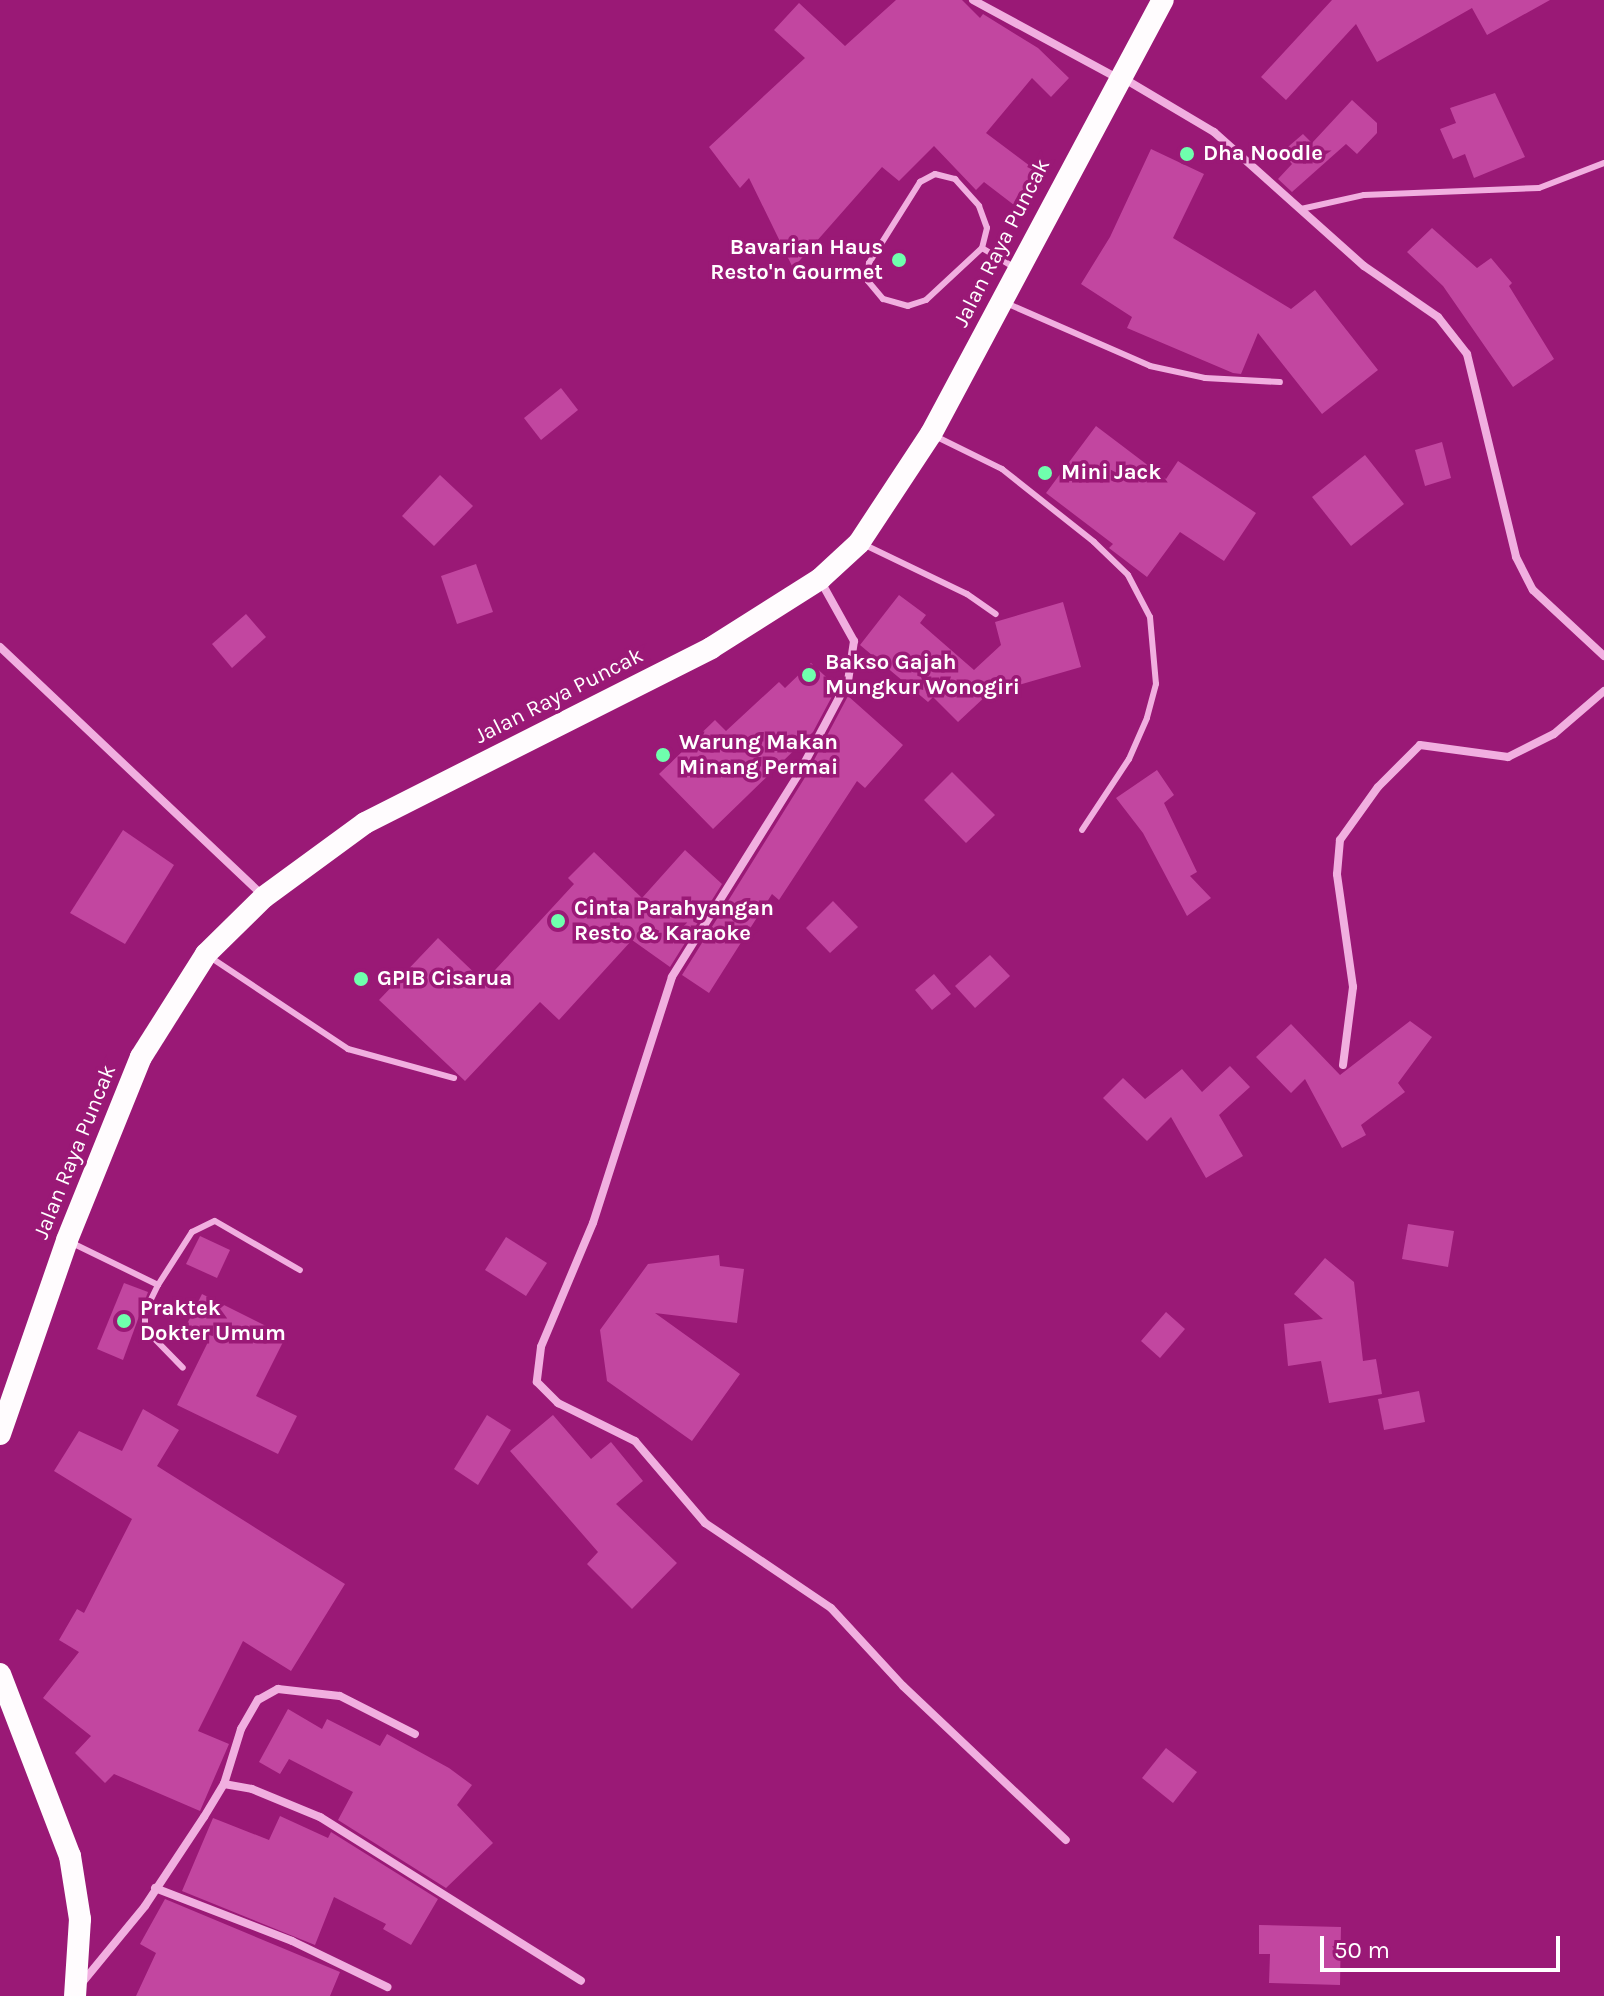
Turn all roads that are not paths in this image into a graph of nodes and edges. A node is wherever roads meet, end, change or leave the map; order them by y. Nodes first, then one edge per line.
1 (973, 0) edge
2 (1163, 0) edge
3 (1118, 77) junction
4 (1604, 163) edge
5 (1301, 209) junction
6 (982, 248) junction
7 (1019, 269) junction
8 (1002, 302) junction
9 (1280, 382) dead end
10 (931, 434) junction
11 (859, 543) junction
12 (820, 579) junction
13 (996, 614) dead end
14 (0, 647) edge
15 (1604, 656) edge
16 (1604, 691) edge
17 (1082, 830) dead end
18 (264, 897) junction
19 (206, 954) junction
20 (1343, 1065) dead end
21 (454, 1078) dead end
22 (67, 1240) junction
23 (300, 1270) dead end
24 (158, 1285) junction
25 (183, 1368) dead end
26 (0, 1434) edge
27 (0, 1674) edge
28 (415, 1734) dead end
29 (224, 1784) junction
30 (1066, 1840) dead end
31 (155, 1888) junction
32 (581, 1981) dead end
33 (387, 1987) dead end
34 (76, 1992) edge

1 - 3 street
2 - 3 highway, Jalan Raya Puncak
3 - 5 street
3 - 7 highway, Jalan Raya Puncak
4 - 5 lane
5 - 15 street
6 - 6 lane
6 - 7 lane
7 - 8 highway, Jalan Raya Puncak
8 - 9 lane
8 - 10 highway, Jalan Raya Puncak
10 - 11 highway, Jalan Raya Puncak
10 - 17 lane
11 - 12 highway, Jalan Raya Puncak
11 - 13 lane
12 - 18 highway, Jalan Raya Puncak
12 - 30 street
14 - 18 street
16 - 20 street
18 - 19 highway, Jalan Raya Puncak
19 - 21 lane
19 - 22 highway, Jalan Raya Puncak
22 - 24 lane
22 - 26 highway, Jalan Raya Puncak
23 - 24 lane
24 - 25 lane
27 - 34 highway
28 - 29 street
29 - 31 street
29 - 32 street
31 - 33 street
31 - 34 street

